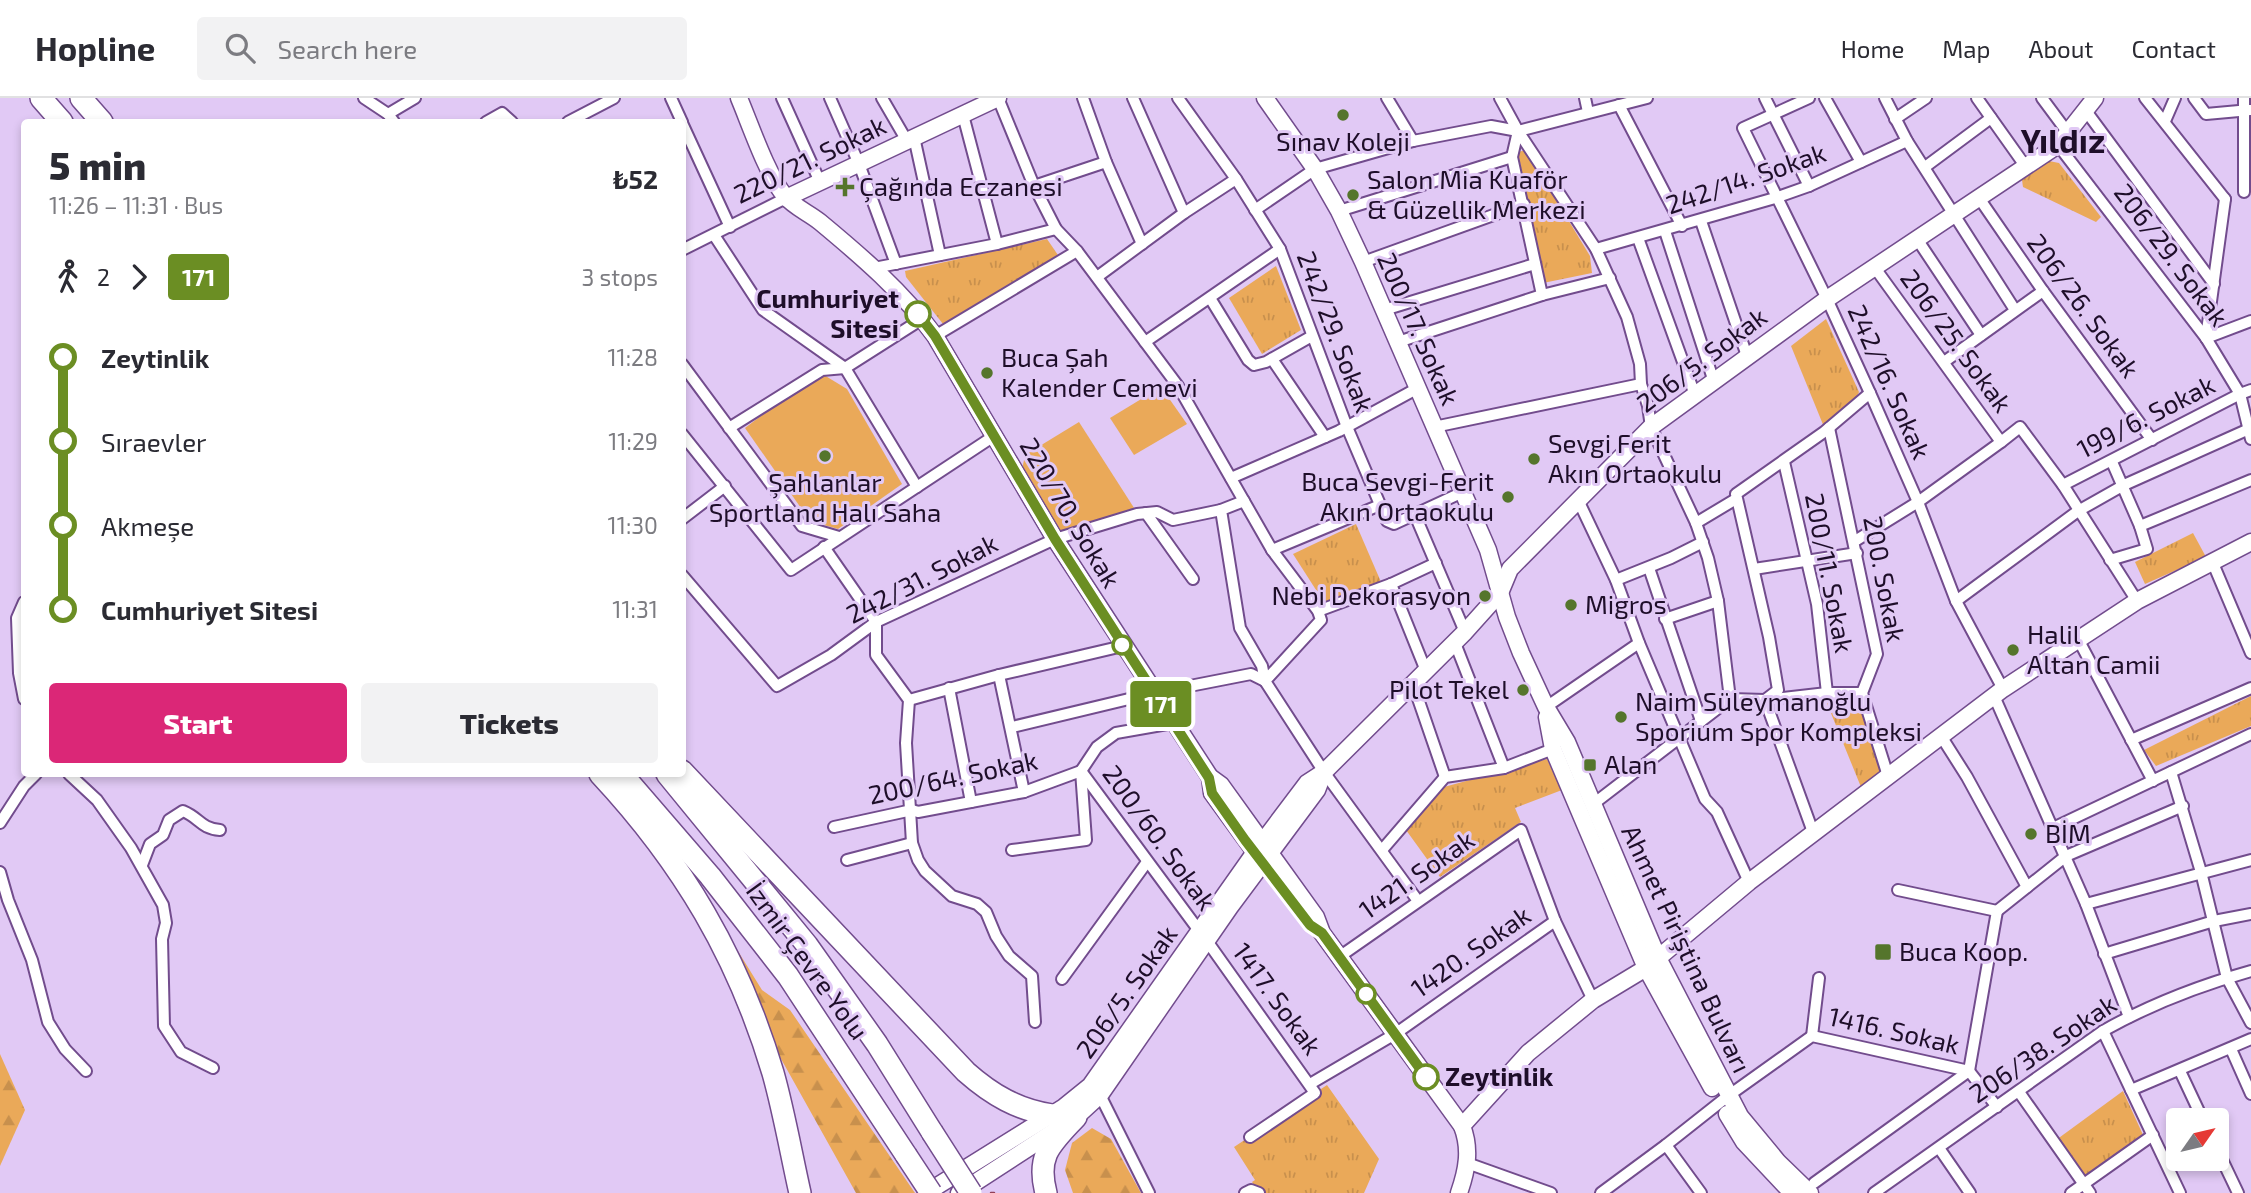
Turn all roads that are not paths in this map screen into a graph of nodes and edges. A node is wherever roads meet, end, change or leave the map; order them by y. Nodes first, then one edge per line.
1 (41, 98) edge
2 (81, 98) edge
3 (365, 98) edge
4 (415, 98) edge
5 (614, 98) edge
6 (671, 98) edge
7 (739, 98) edge
8 (782, 98) edge
9 (830, 98) edge
10 (882, 98) edge
11 (1083, 98) edge
12 (1133, 98) edge
13 (1178, 98) edge
14 (1265, 98) edge
15 (1387, 98) edge
16 (1500, 98) edge
17 (1585, 98) edge
18 (1647, 98) edge
19 (1765, 98) edge
20 (1810, 98) edge
21 (1825, 98) edge
22 (1885, 98) edge
23 (1926, 98) edge
24 (1977, 98) edge
25 (2042, 98) edge
26 (2145, 98) edge
27 (2175, 98) edge
28 (2194, 98) edge
29 (2244, 98) edge
30 (988, 100) edge
31 (1619, 105) junction
32 (2090, 105) edge
33 (2247, 110) edge
34 (1588, 113) junction
35 (1774, 114) junction
36 (963, 115) junction
37 (591, 117) edge
38 (391, 118) edge
39 (1992, 118) junction
40 (59, 119) edge
41 (99, 119) edge
42 (491, 119) edge
43 (509, 119) edge
44 (680, 119) edge
45 (1895, 119) junction
46 (2165, 121) junction
47 (1518, 131) junction
48 (686, 132) edge
49 (911, 139) junction
50 (2063, 139) junction
51 (1413, 141) junction
52 (1908, 141) junction
53 (1512, 157) junction
54 (1106, 162) junction
55 (1861, 162) junction
56 (859, 164) junction
57 (1925, 167) junction
58 (2026, 167) junction
59 (1315, 169) junction
60 (1236, 179) junction
61 (820, 182) junction
62 (1809, 186) junction
63 (1034, 187) junction
64 (2248, 191) edge
65 (786, 198) junction
66 (1775, 198) junction
67 (1979, 198) junction
68 (2225, 199) junction
69 (1524, 204) junction
70 (1255, 210) junction
71 (1339, 211) junction
72 (1184, 213) junction
73 (1954, 215) junction
74 (1701, 221) junction
75 (1682, 226) junction
76 (730, 227) junction
77 (1056, 229) junction
78 (1665, 230) junction
79 (714, 235) junction
80 (1638, 238) junction
81 (1917, 239) junction
82 (998, 244) junction
83 (1142, 244) junction
84 (686, 248) edge
85 (1280, 249) junction
86 (1596, 249) junction
87 (1077, 251) junction
88 (940, 255) junction
89 (1363, 262) junction
90 (896, 264) junction
91 (1535, 264) junction
92 (874, 268) junction
93 (1875, 268) junction
94 (1097, 277) junction
95 (1610, 278) junction
96 (2214, 284) junction
97 (2043, 291) junction
98 (1542, 295) junction
99 (1209, 298) junction
100 (1827, 299) junction
101 (1384, 310) junction
102 (2015, 310) junction
103 (922, 319) junction
104 (2251, 321) edge
105 (1981, 335) junction
106 (935, 336) junction
107 (1312, 336) junction
108 (2206, 338) junction
109 (1145, 342) junction
110 (1398, 342) junction
111 (1746, 356) junction
112 (1272, 359) junction
113 (1944, 362) junction
114 (845, 368) junction
115 (686, 369) edge
116 (1714, 382) junction
117 (1641, 384) junction
118 (1418, 388) junction
119 (2246, 392) edge
120 (1870, 393) junction
121 (1695, 395) junction
122 (1348, 426) junction
123 (1434, 427) junction
124 (1651, 427) junction
125 (729, 428) junction
126 (1829, 428) junction
127 (2250, 434) edge
128 (994, 436) junction
129 (1325, 437) junction
130 (686, 439) edge
131 (2152, 440) junction
132 (2001, 442) junction
133 (2112, 461) junction
134 (1784, 462) junction
135 (1231, 478) junction
136 (2251, 480) edge
137 (2063, 485) junction
138 (2124, 485) junction
139 (724, 486) junction
140 (917, 486) junction
141 (1463, 492) junction
142 (1736, 497) junction
143 (1578, 500) junction
144 (1244, 501) junction
145 (1918, 502) junction
146 (1380, 505) junction
147 (1221, 510) junction
148 (2078, 511) junction
149 (1146, 513) junction
150 (1415, 515) junction
151 (686, 516) edge
152 (1696, 523) junction
153 (2140, 526) junction
154 (839, 537) junction
155 (1055, 539) junction
156 (1855, 541) junction
157 (1703, 542) junction
158 (2251, 542) edge
159 (824, 547) junction
160 (1272, 550) junction
161 (1857, 553) junction
162 (2110, 560) junction
163 (1807, 562) junction
164 (2212, 562) junction
165 (1436, 563) junction
166 (1649, 568) junction
167 (1754, 569) junction
168 (1193, 579) dead end
169 (686, 580) edge
170 (1616, 580) junction
171 (1391, 584) junction
172 (1500, 593) junction
173 (1718, 601) junction
174 (1956, 601) junction
175 (2137, 601) junction
176 (21, 609) edge
177 (1318, 611) junction
178 (1665, 619) junction
179 (876, 622) junction
180 (1460, 638) junction
181 (2078, 639) junction
182 (1639, 643) junction
183 (1123, 646) junction
184 (2251, 653) edge
185 (1426, 671) junction
186 (999, 675) junction
187 (1265, 681) junction
188 (21, 683) edge
189 (1413, 684) junction
190 (949, 688) junction
191 (2251, 688) edge
192 (1154, 693) junction
193 (1826, 693) junction
194 (1861, 693) junction
195 (1998, 693) junction
196 (1730, 699) junction
197 (908, 700) junction
198 (1765, 700) junction
199 (1546, 707) junction
200 (1701, 721) junction
201 (1173, 723) junction
202 (1012, 727) junction
203 (2251, 734) edge
204 (1941, 736) junction
205 (1679, 740) junction
206 (2131, 740) junction
207 (1553, 749) junction
208 (1504, 768) junction
209 (1081, 771) junction
210 (1324, 772) junction
211 (2171, 772) junction
212 (686, 775) edge
213 (1888, 776) junction
214 (33, 777) edge
215 (72, 777) edge
216 (603, 777) edge
217 (625, 777) edge
218 (669, 777) edge
219 (1446, 777) junction
220 (2153, 781) junction
221 (1024, 792) junction
222 (971, 802) junction
223 (1592, 805) junction
224 (2183, 806) junction
225 (912, 810) junction
226 (0, 823) edge
227 (834, 827) dead end
228 (2053, 828) junction
229 (220, 830) dead end
230 (1813, 832) junction
231 (912, 843) junction
232 (1012, 850) dead end
233 (1382, 850) junction
234 (1262, 853) junction
235 (2066, 856) junction
236 (847, 860) dead end
237 (2251, 860) edge
238 (1147, 862) junction
239 (142, 864) junction
240 (0, 872) edge
241 (2201, 872) junction
242 (1749, 882) junction
243 (2027, 887) junction
244 (1898, 890) dead end
245 (1418, 901) junction
246 (2086, 904) junction
247 (1997, 911) junction
248 (2251, 914) edge
249 (1555, 921) junction
250 (2214, 921) junction
251 (1204, 937) junction
252 (2104, 954) junction
253 (1339, 957) junction
254 (1652, 963) junction
255 (2251, 971) edge
256 (1819, 978) dead end
257 (2227, 978) junction
258 (1062, 979) dead end
259 (1593, 1000) junction
260 (2129, 1017) junction
261 (1035, 1022) dead end
262 (2251, 1023) edge
263 (2103, 1031) junction
264 (1395, 1034) junction
265 (1812, 1036) junction
266 (2251, 1040) edge
267 (2231, 1049) junction
268 (213, 1068) dead end
269 (86, 1071) dead end
270 (1969, 1071) junction
271 (2180, 1071) junction
272 (1310, 1084) junction
273 (2131, 1090) junction
274 (2019, 1092) junction
275 (2251, 1094) edge
276 (1100, 1095) junction
277 (1724, 1099) junction
278 (1997, 1107) junction
279 (2197, 1108) edge
280 (1052, 1115) junction
281 (1076, 1117) junction
282 (1462, 1126) junction
283 (2153, 1135) junction
284 (1250, 1137) dead end
285 (1667, 1145) junction
286 (1939, 1149) junction
287 (1467, 1163) junction
288 (2228, 1171) edge
289 (1812, 1188) edge
290 (2086, 1188) edge
291 (1607, 1192) edge
292 (800, 1193) edge
293 (929, 1193) edge
294 (959, 1193) edge
295 (971, 1193) edge
296 (1046, 1193) edge
297 (1149, 1193) edge
298 (1245, 1193) edge
299 (1259, 1193) edge
300 (1459, 1193) edge
301 (1551, 1193) edge
302 (1701, 1193) edge
303 (1793, 1193) edge
304 (1874, 1193) edge
305 (1969, 1193) edge
306 (2071, 1193) edge
307 (2180, 1193) edge
308 (2238, 1193) edge

1 - 40 highway
2 - 41 highway
3 - 38 street
4 - 38 street
5 - 37 street
6 - 44 street
7 - 65 main road
8 - 61 street
9 - 56 street
10 - 49 street
11 - 54 street
12 - 72 street
13 - 60 street, 242/29. Sokak
14 - 59 main road, 200/17. Sokak
15 - 51 street
16 - 47 street
17 - 34 street
18 - 31 street
19 - 35 street
20 - 35 street
21 - 55 street
22 - 45 street
23 - 45 street
24 - 39 street
25 - 50 street, 206/29. Sokak
26 - 46 street
27 - 46 street
28 - 33 street
29 - 33 street
30 - 36 main road, 220/21. Sokak
30 - 63 street
31 - 34 street
31 - 75 street
32 - 50 main road, 206/5. Sokak
32 - 96 street
33 - 64 street
34 - 47 street
35 - 62 street
35 - 66 street, 242/16. Sokak
36 - 49 main road, 220/21. Sokak
36 - 82 street
39 - 57 street
39 - 58 street
42 - 43 street
45 - 52 street
46 - 68 street
47 - 51 street
47 - 53 street
47 - 86 street
48 - 76 street
49 - 56 main road, 220/21. Sokak
49 - 88 street
50 - 58 main road, 206/5. Sokak
50 - 108 street, 206/29. Sokak
51 - 59 street
52 - 55 street, 242/14. Sokak
52 - 57 street
53 - 69 street
53 - 71 street
54 - 63 street
54 - 83 street
55 - 62 street, 242/14. Sokak
56 - 61 main road, 220/21. Sokak
56 - 90 street
57 - 73 street
58 - 67 main road, 206/5. Sokak
59 - 70 street
59 - 71 main road, 200/17. Sokak
60 - 70 street, 242/29. Sokak
60 - 72 street
61 - 65 main road, 220/21. Sokak
62 - 66 street, 242/14. Sokak
63 - 77 street
64 - 68 street
65 - 76 street, 220/21. Sokak
65 - 92 main road, 220/70. Sokak
66 - 74 street, 242/14. Sokak
66 - 100 street, 242/16. Sokak
67 - 73 main road, 206/5. Sokak
67 - 97 street, 206/26. Sokak
68 - 96 street
69 - 89 street
69 - 91 street
70 - 85 street, 242/29. Sokak
71 - 89 main road, 200/17. Sokak
72 - 83 street
73 - 81 main road, 206/5. Sokak
73 - 102 street
74 - 75 street, 242/14. Sokak
74 - 111 street
75 - 78 street, 242/14. Sokak
76 - 79 street, 220/21. Sokak
77 - 82 street
77 - 87 street
78 - 80 street, 242/14. Sokak
78 - 116 street
79 - 84 street, 220/21. Sokak
79 - 114 street
80 - 86 street, 242/14. Sokak
80 - 121 street
81 - 93 main road, 206/5. Sokak
81 - 105 street
82 - 88 street
83 - 94 street
85 - 99 street
85 - 107 street, 242/29. Sokak
86 - 95 street
87 - 94 street
87 - 106 street
88 - 90 street
89 - 101 main road, 200/17. Sokak
90 - 92 street
91 - 98 street
91 - 101 street
92 - 103 main road, 220/70. Sokak
93 - 100 main road, 206/5. Sokak
93 - 113 street, 206/25. Sokak
94 - 109 street
95 - 98 street
95 - 117 street
96 - 108 street
97 - 102 street
97 - 131 street, 206/26. Sokak
98 - 110 street
99 - 109 street
99 - 112 street
100 - 111 main road, 206/5. Sokak
100 - 120 street, 242/16. Sokak
101 - 110 main road, 200/17. Sokak
102 - 105 street
103 - 106 main road, 220/70. Sokak
103 - 114 street
104 - 108 street
105 - 113 street
106 - 128 main road, 220/70. Sokak
107 - 112 street
107 - 122 street, 242/29. Sokak
108 - 119 street, 206/29. Sokak
109 - 135 street
110 - 118 main road, 200/17. Sokak
111 - 116 main road, 206/5. Sokak
112 - 129 street
113 - 132 street, 206/25. Sokak
114 - 125 street
114 - 140 street
115 - 125 street
116 - 121 main road, 206/5. Sokak
117 - 123 street
117 - 124 street
118 - 122 street
118 - 123 main road, 200/17. Sokak
119 - 127 street, 206/29. Sokak
119 - 131 street, 199/6. Sokak
120 - 126 street
120 - 145 street, 242/16. Sokak
121 - 124 main road, 206/5. Sokak
122 - 129 street
122 - 146 street, 242/29. Sokak
123 - 141 main road, 200/17. Sokak
124 - 143 main road, 206/5. Sokak
124 - 152 street
125 - 154 street
126 - 134 street
126 - 156 street, 200. Sokak
127 - 138 street
128 - 140 street
128 - 155 main road, 220/70. Sokak
129 - 135 street
130 - 139 street
131 - 133 street, 199/6. Sokak
132 - 137 street, 206/25. Sokak
132 - 145 street
133 - 137 street, 199/6. Sokak
133 - 138 street
134 - 142 street
134 - 163 street, 200/11. Sokak
135 - 144 street
136 - 153 street
137 - 148 street, 206/25. Sokak
138 - 148 street
138 - 153 street
139 - 151 street
139 - 159 street
140 - 154 street
141 - 150 street
141 - 172 main road, 200/17. Sokak
142 - 152 street
142 - 167 street
143 - 170 street
143 - 172 main road, 206/5. Sokak
144 - 147 street
144 - 160 street
145 - 156 street
145 - 174 street, 242/16. Sokak
146 - 150 street
146 - 160 street
147 - 149 street
147 - 187 street
148 - 162 street, 206/25. Sokak
148 - 174 street
149 - 155 street, 242/31. Sokak
149 - 168 street
150 - 165 street
152 - 157 street
153 - 162 street
154 - 159 street
155 - 179 street, 242/31. Sokak
155 - 183 main road, 220/70. Sokak
156 - 161 street, 200. Sokak
157 - 166 street
157 - 173 street
158 - 164 main road
159 - 179 street
160 - 177 street
161 - 163 street
161 - 194 street, 200. Sokak
162 - 175 street, 206/25. Sokak
163 - 167 street
163 - 193 street, 200/11. Sokak
164 - 175 main road
164 - 184 street
165 - 171 street
165 - 180 street
166 - 170 street
166 - 178 street
167 - 198 street
169 - 179 street, 242/31. Sokak
170 - 182 street
171 - 177 street
171 - 185 street
172 - 180 main road, 206/5. Sokak
172 - 199 main road, Ahmet Piriştina Bulvarı
173 - 178 street
173 - 196 street
174 - 195 street, 242/16. Sokak
175 - 181 main road
176 - 188 street
177 - 187 street
178 - 200 street
179 - 197 street
180 - 185 main road, 206/5. Sokak
180 - 208 street
181 - 195 main road
181 - 206 street
182 - 199 street
182 - 205 street
183 - 186 street
183 - 192 main road, 220/70. Sokak
185 - 189 main road, 206/5. Sokak
186 - 190 street
186 - 202 street
187 - 192 street
187 - 210 street
189 - 210 main road, 206/5. Sokak
189 - 219 street
190 - 197 street
190 - 222 street
191 - 206 street
192 - 201 main road, 220/70. Sokak
192 - 202 street
193 - 194 street, 200/11. Sokak
193 - 198 street, 200/11. Sokak
194 - 213 street
195 - 204 main road
195 - 228 street, 242/16. Sokak
196 - 198 street, 200/11. Sokak
196 - 200 street
197 - 225 street
198 - 230 street
199 - 207 main road, Ahmet Piriştina Bulvarı
199 - 223 main road, Ahmet Piriştina Bulvarı
200 - 205 street
201 - 209 street
201 - 234 main road, 220/70. Sokak
202 - 221 street
203 - 211 street
204 - 213 main road
204 - 243 street
205 - 223 street
205 - 242 street
206 - 220 street
207 - 208 street
207 - 254 main road, Ahmet Piriştina Bulvarı
208 - 219 street
209 - 221 street, 200/64. Sokak
209 - 232 street
209 - 238 street, 200/60. Sokak
210 - 233 street
210 - 234 main road, 206/5. Sokak
211 - 220 street
211 - 224 street
212 - 280 highway
213 - 230 main road
214 - 226 street
215 - 239 street
216 - 292 highway
217 - 293 highway, İzmir Çevre Yolu, bridge
218 - 295 highway, İzmir Çevre Yolu, bridge
219 - 233 street
220 - 228 street
221 - 222 street, 200/64. Sokak
222 - 225 street, 200/64. Sokak
223 - 254 main road, Ahmet Piriştina Bulvarı
224 - 235 street
224 - 241 street
225 - 227 street, 200/64. Sokak
225 - 231 street
228 - 235 street, 242/16. Sokak
229 - 239 street
230 - 242 main road
231 - 236 street
231 - 261 street
233 - 245 street
234 - 251 main road, 206/5. Sokak
234 - 253 main road, 220/70. Sokak
235 - 243 street
235 - 246 street, 242/16. Sokak
237 - 241 street
238 - 251 street, 200/60. Sokak
238 - 258 street
239 - 268 street
240 - 269 street
241 - 246 street
241 - 250 street
242 - 254 main road
243 - 247 street
244 - 247 street
245 - 249 street, 1421. Sokak
245 - 253 street, 1421. Sokak
246 - 252 street, 242/16. Sokak
247 - 270 street
248 - 250 street
249 - 259 street
249 - 264 street, 1420. Sokak
250 - 252 street
250 - 257 street
251 - 272 street, 1417. Sokak
251 - 276 main road, 206/5. Sokak
251 - 280 main road, 206/5. Sokak
252 - 260 street, 242/16. Sokak
253 - 264 main road, 220/70. Sokak
254 - 259 main road
254 - 277 main road, Ahmet Piriştina Bulvarı
255 - 257 street, 206/38. Sokak
256 - 265 street
257 - 260 street, 206/38. Sokak
257 - 262 street
259 - 282 main road
260 - 263 street, 206/38. Sokak
263 - 273 street
263 - 274 street, 206/38. Sokak
264 - 272 street, 1420. Sokak
264 - 282 main road, 220/70. Sokak
265 - 270 street, 1416. Sokak
265 - 277 street, 1416. Sokak
266 - 267 street
267 - 271 street
267 - 275 street
270 - 278 street
270 - 289 street, 206/38. Sokak
271 - 273 street
271 - 279 street
272 - 284 street, 1420. Sokak
273 - 283 street
274 - 278 street, 206/38. Sokak
274 - 290 street
276 - 281 main road, 206/5. Sokak
276 - 297 street
277 - 285 street, 1416. Sokak
277 - 289 main road, Ahmet Piriştina Bulvarı
277 - 303 main road, Ahmet Piriştina Bulvarı
278 - 286 street, 206/38. Sokak
280 - 293 main road, 206/5. Sokak
281 - 294 main road, 206/5. Sokak
281 - 296 highway
282 - 287 main road
283 - 290 street
283 - 307 street
285 - 291 street, 1416. Sokak
285 - 302 street
286 - 304 street, 206/38. Sokak
286 - 305 street
287 - 300 main road
287 - 301 street
288 - 308 street
290 - 306 street
298 - 299 street

